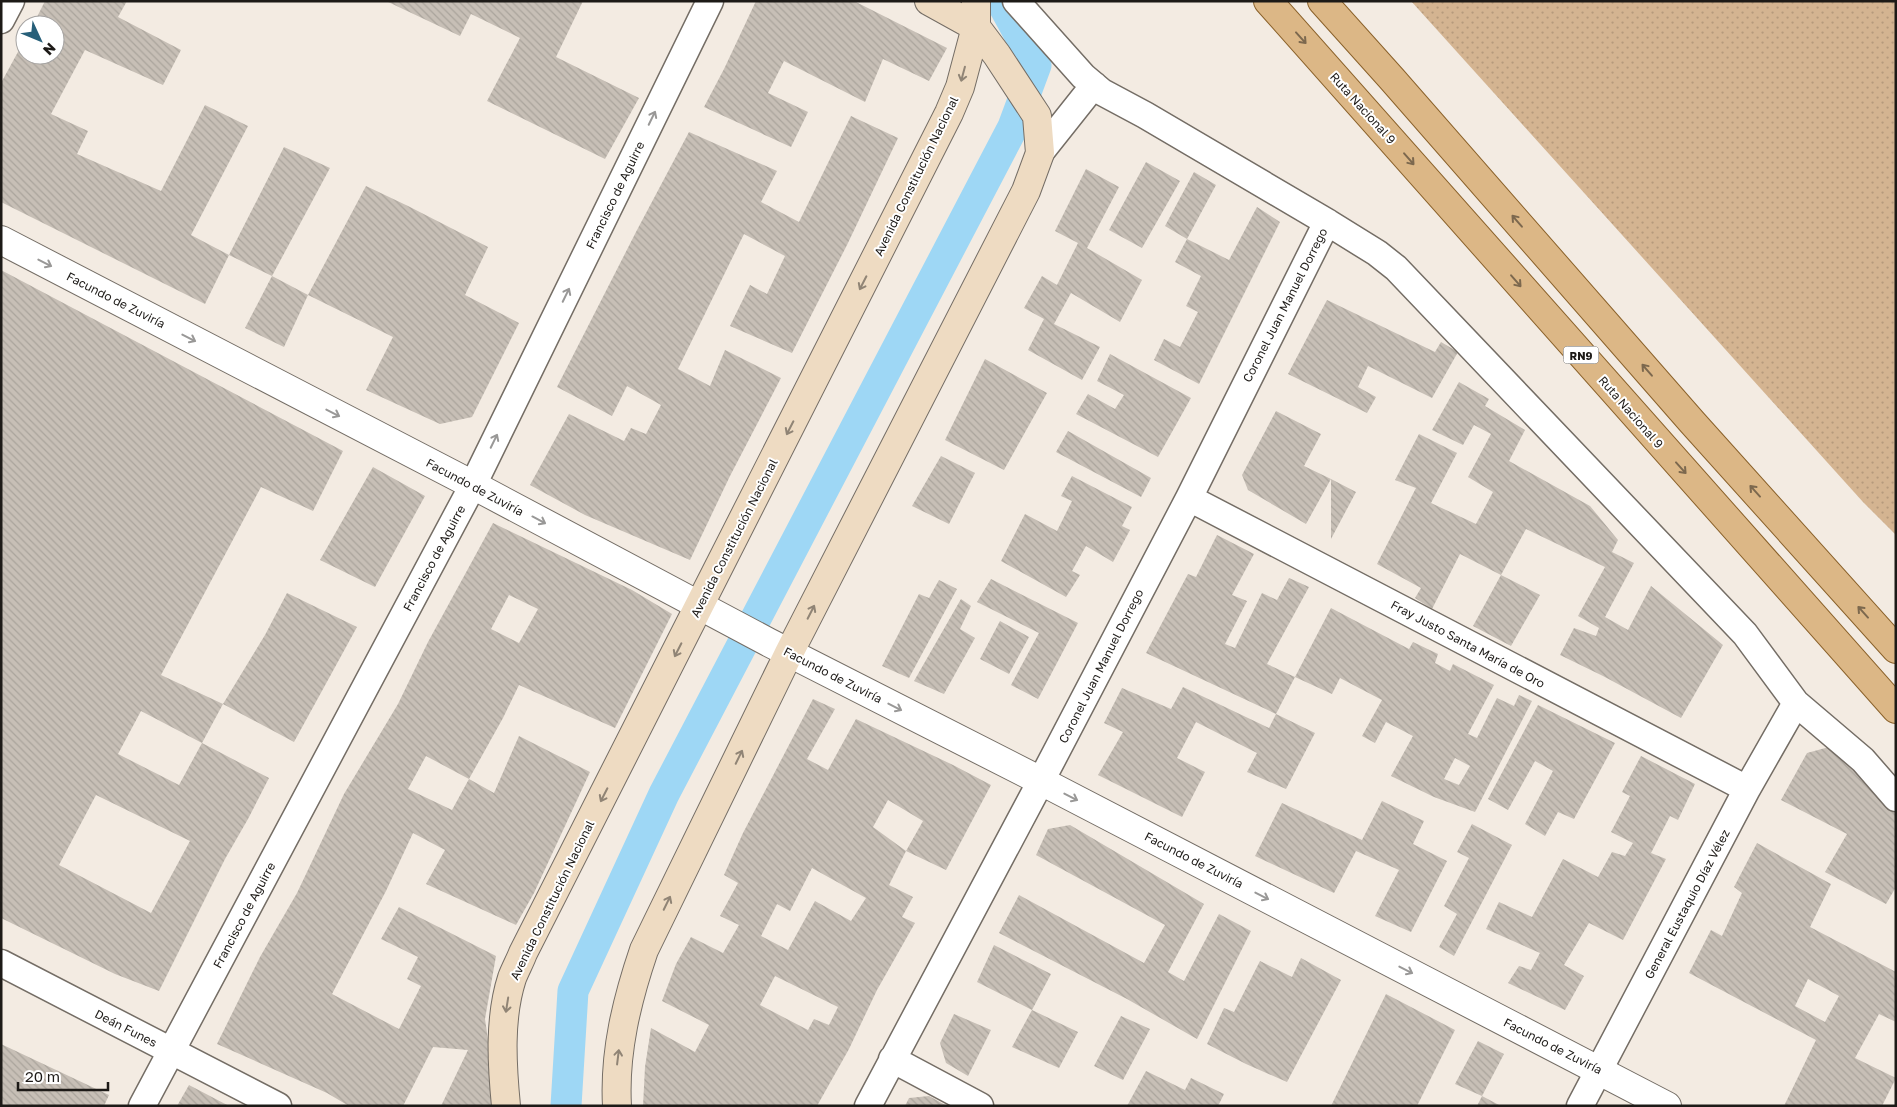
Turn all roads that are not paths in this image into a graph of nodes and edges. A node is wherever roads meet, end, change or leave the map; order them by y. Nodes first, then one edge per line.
1 (11, 1) edge
2 (710, 1) edge
3 (929, 1) edge
4 (1016, 1) edge
5 (1268, 1) edge
6 (1322, 1) edge
7 (976, 14) edge
8 (1, 20) edge
9 (1094, 85) junction
10 (1040, 153) junction
11 (1327, 222) junction
12 (1, 240) edge
13 (473, 485) junction
14 (1188, 498) junction
15 (711, 612) junction
16 (779, 648) junction
17 (1896, 649) edge
18 (1796, 703) junction
19 (1896, 709) edge
20 (1041, 781) junction
21 (1747, 789) junction
22 (1896, 798) edge
23 (1, 963) edge
24 (172, 1052) junction
25 (892, 1059) junction
26 (1599, 1070) junction
27 (142, 1106) edge
28 (278, 1106) edge
29 (506, 1106) edge
30 (617, 1106) edge
31 (868, 1106) edge
32 (980, 1106) edge
33 (1580, 1106) edge
34 (1668, 1106) edge

1 - 8 street
13 -> 2 street, Francisco de Aguirre
3 - 7 main road
4 - 9 street
5 -> 19 main road, Ruta Nacional 9 / RN9
17 -> 6 main road
7 - 10 main road
7 -> 15 main road, Avenida Constitución Nacional
9 - 10 street
9 - 11 street
16 -> 10 main road
11 - 14 street, Coronel Juan Manuel Dorrego
11 - 18 street
12 -> 13 street, Facundo de Zuviría
13 -> 15 street, Facundo de Zuviría
13 - 24 street, Francisco de Aguirre
14 - 20 street, Coronel Juan Manuel Dorrego
14 - 21 street, Fray Justo Santa María de Oro
15 - 16 street, Facundo de Zuviría
15 -> 29 main road, Avenida Constitución Nacional
16 -> 20 street, Facundo de Zuviría
30 -> 16 main road
18 - 21 street, General Eustaquio Díaz Vélez
18 - 22 street
20 - 25 street, Coronel Juan Manuel Dorrego
20 -> 26 street, Facundo de Zuviría
21 - 26 street, General Eustaquio Díaz Vélez
23 - 24 street, Deán Funes
24 - 27 street, Francisco de Aguirre
24 - 28 street, Deán Funes
25 - 31 street, Coronel Juan Manuel Dorrego
25 - 32 street
26 - 33 street, General Eustaquio Díaz Vélez
26 - 34 street, Facundo de Zuviría

